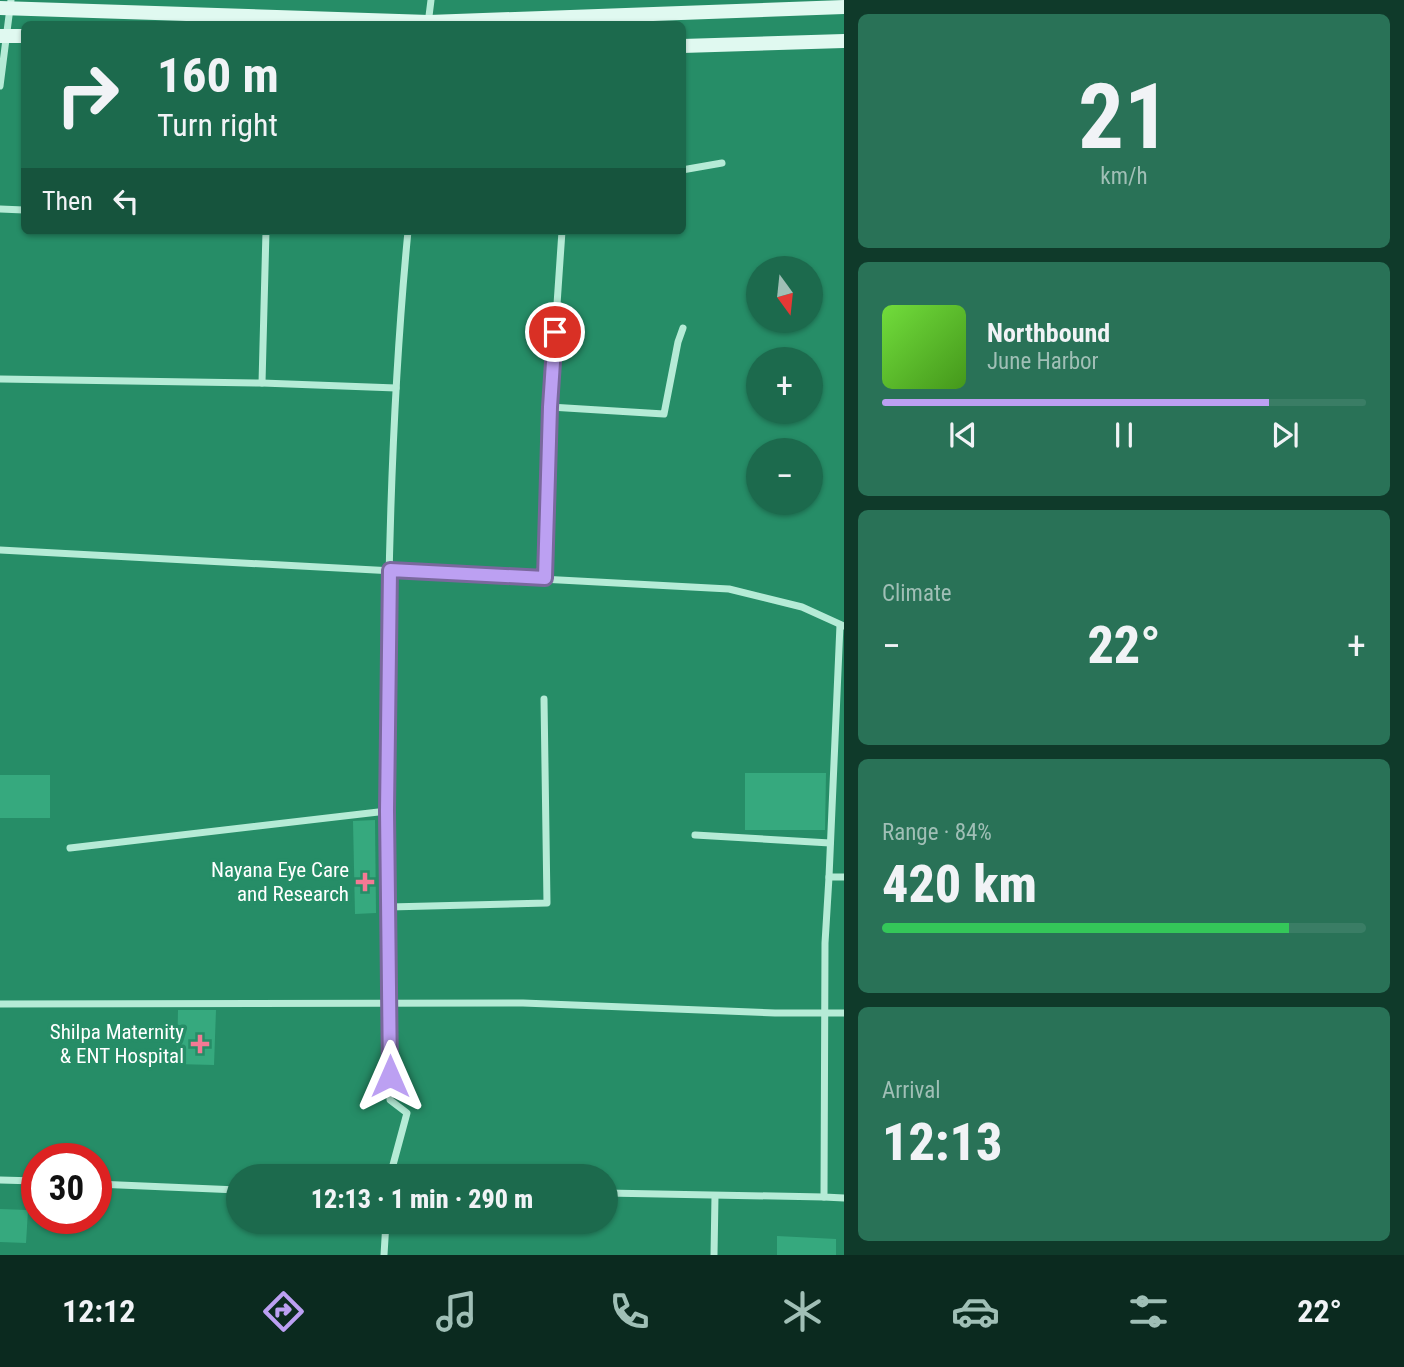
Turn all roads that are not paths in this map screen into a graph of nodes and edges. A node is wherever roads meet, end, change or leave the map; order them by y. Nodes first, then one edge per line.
1 (431, 0) edge
2 (7, 5) edge
3 (844, 8) edge
4 (381, 21) edge
5 (428, 21) edge
6 (483, 21) edge
7 (3, 36) edge
8 (21, 36) edge
9 (844, 41) edge
10 (686, 46) edge
11 (0, 86) edge
12 (722, 163) dead end
13 (686, 169) edge
14 (0, 209) edge
15 (21, 210) edge
16 (266, 235) edge
17 (408, 235) edge
18 (562, 235) edge
19 (683, 328) dead end
20 (0, 379) edge
21 (262, 383) junction
22 (396, 388) junction
23 (550, 407) junction
24 (0, 550) edge
25 (390, 570) junction
26 (545, 578) junction
27 (842, 625) edge
28 (544, 699) dead end
29 (834, 784) junction
30 (844, 784) edge
31 (387, 811) junction
32 (695, 835) dead end
33 (830, 843) junction
34 (69, 848) dead end
35 (828, 877) junction
36 (844, 877) edge
37 (389, 907) junction
38 (0, 1004) edge
39 (389, 1004) junction
40 (825, 1013) junction
41 (844, 1013) edge
42 (393, 1164) edge
43 (0, 1180) edge
44 (21, 1181) edge
45 (112, 1185) edge
46 (226, 1189) edge
47 (618, 1193) edge
48 (715, 1196) junction
49 (824, 1197) junction
50 (844, 1198) edge
51 (385, 1234) edge
52 (384, 1255) edge
53 (715, 1255) edge

1 - 5 street
2 - 4 street
2 - 7 street
3 - 6 street
7 - 8 street
7 - 11 street
9 - 10 street
12 - 13 street
14 - 15 street
16 - 21 street
17 - 22 street
18 - 23 street
19 - 23 street
20 - 21 street
21 - 22 street
22 - 25 street
23 - 26 street
24 - 25 street
25 - 26 street
25 - 31 street
26 - 27 street
27 - 29 street
28 - 37 street
29 - 30 street
29 - 33 street
31 - 34 street
31 - 37 street
32 - 33 street
33 - 35 street
35 - 36 street
35 - 40 street
37 - 39 street
38 - 39 street
39 - 40 street
39 - 42 street
40 - 41 street
40 - 49 street
43 - 44 street
45 - 46 street
47 - 48 street
48 - 49 street
48 - 53 street
49 - 50 street
51 - 52 street

